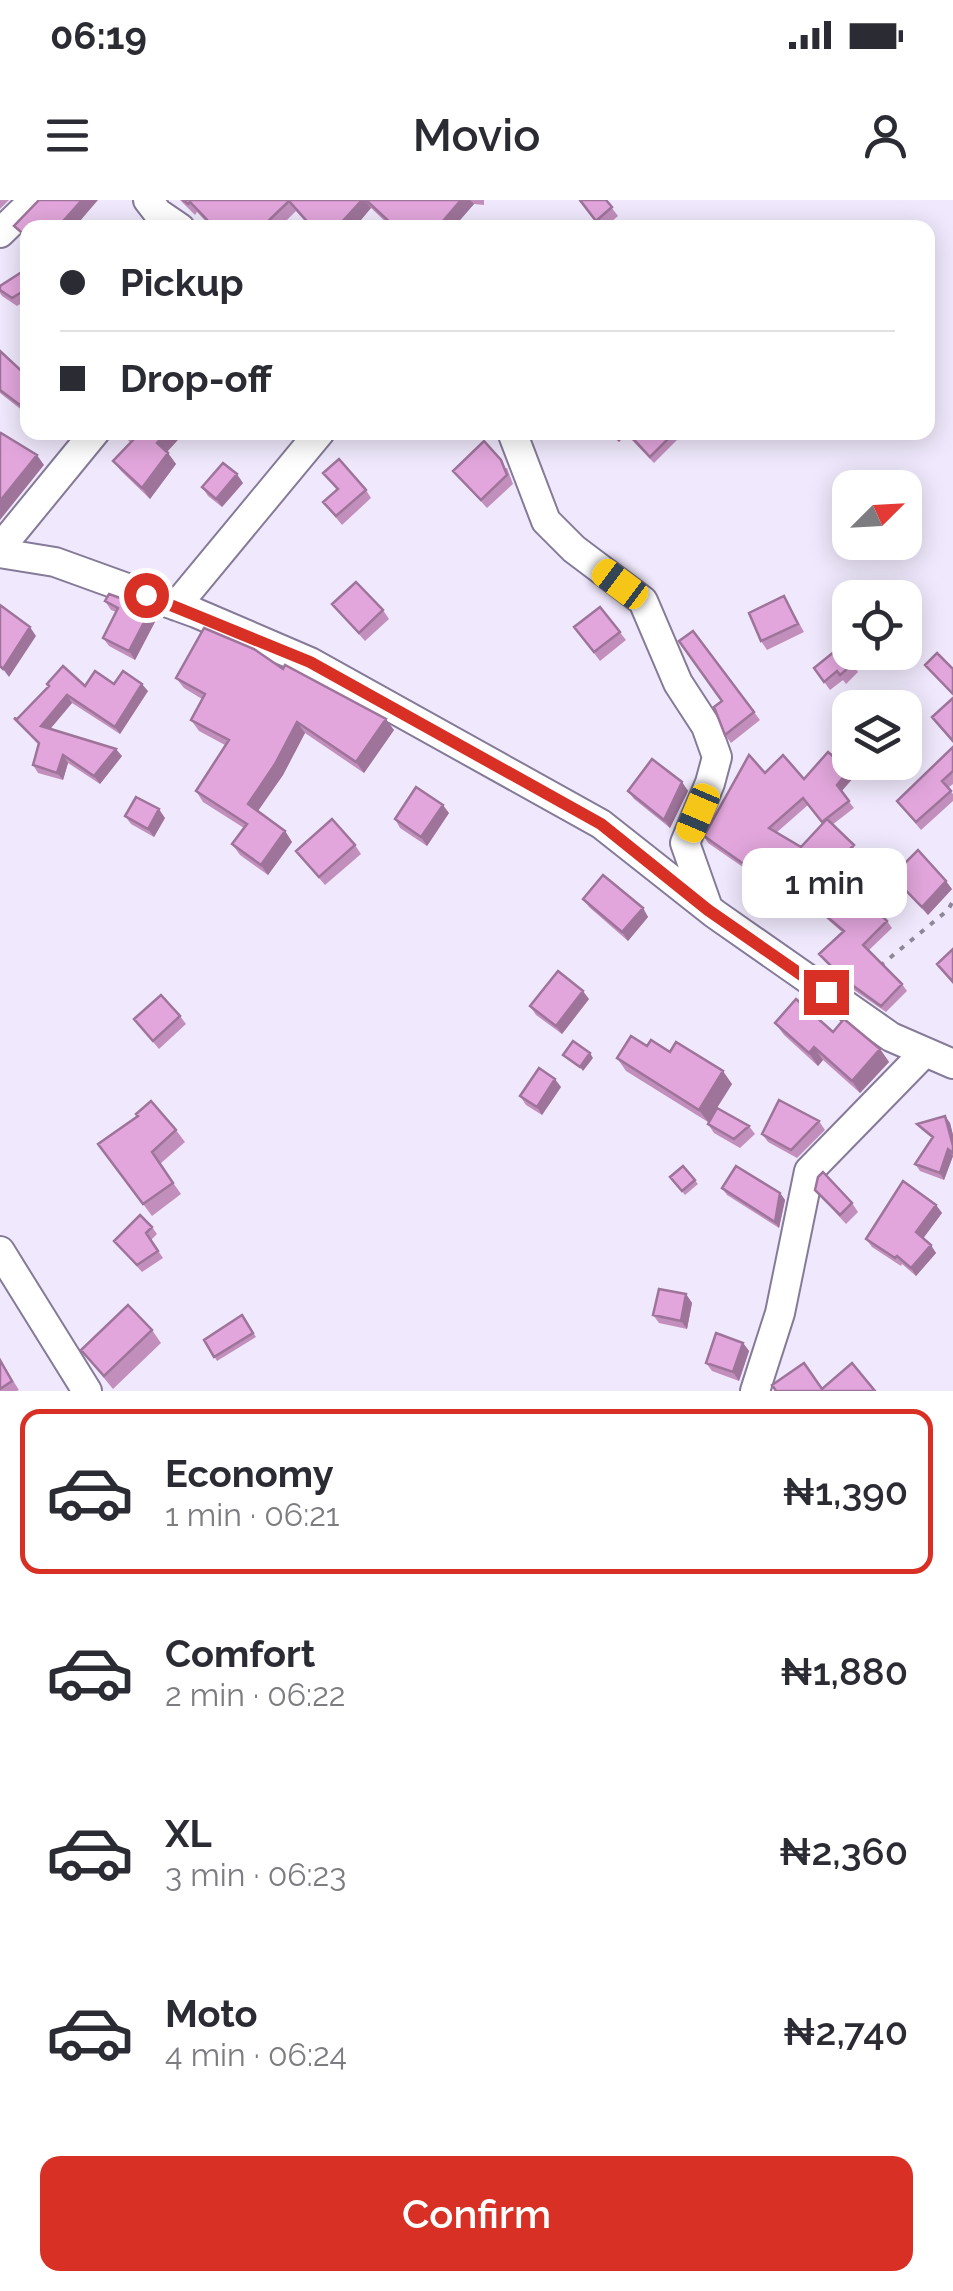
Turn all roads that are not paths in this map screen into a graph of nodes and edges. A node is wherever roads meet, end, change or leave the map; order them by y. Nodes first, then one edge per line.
1 (34, 200) edge
2 (148, 200) edge
3 (169, 220) edge
4 (0, 233) edge
5 (88, 440) edge
6 (313, 440) edge
7 (515, 440) edge
8 (0, 550) edge
9 (176, 606) junction
10 (708, 910) junction
11 (925, 1052) junction
12 (953, 1064) edge
13 (0, 1251) edge
14 (86, 1391) edge
15 (755, 1391) edge

1 - 4 street
2 - 3 street
5 - 8 street
6 - 9 street
7 - 10 street
8 - 9 street
9 - 10 street
10 - 11 street
11 - 12 street
11 - 15 street
13 - 14 street

